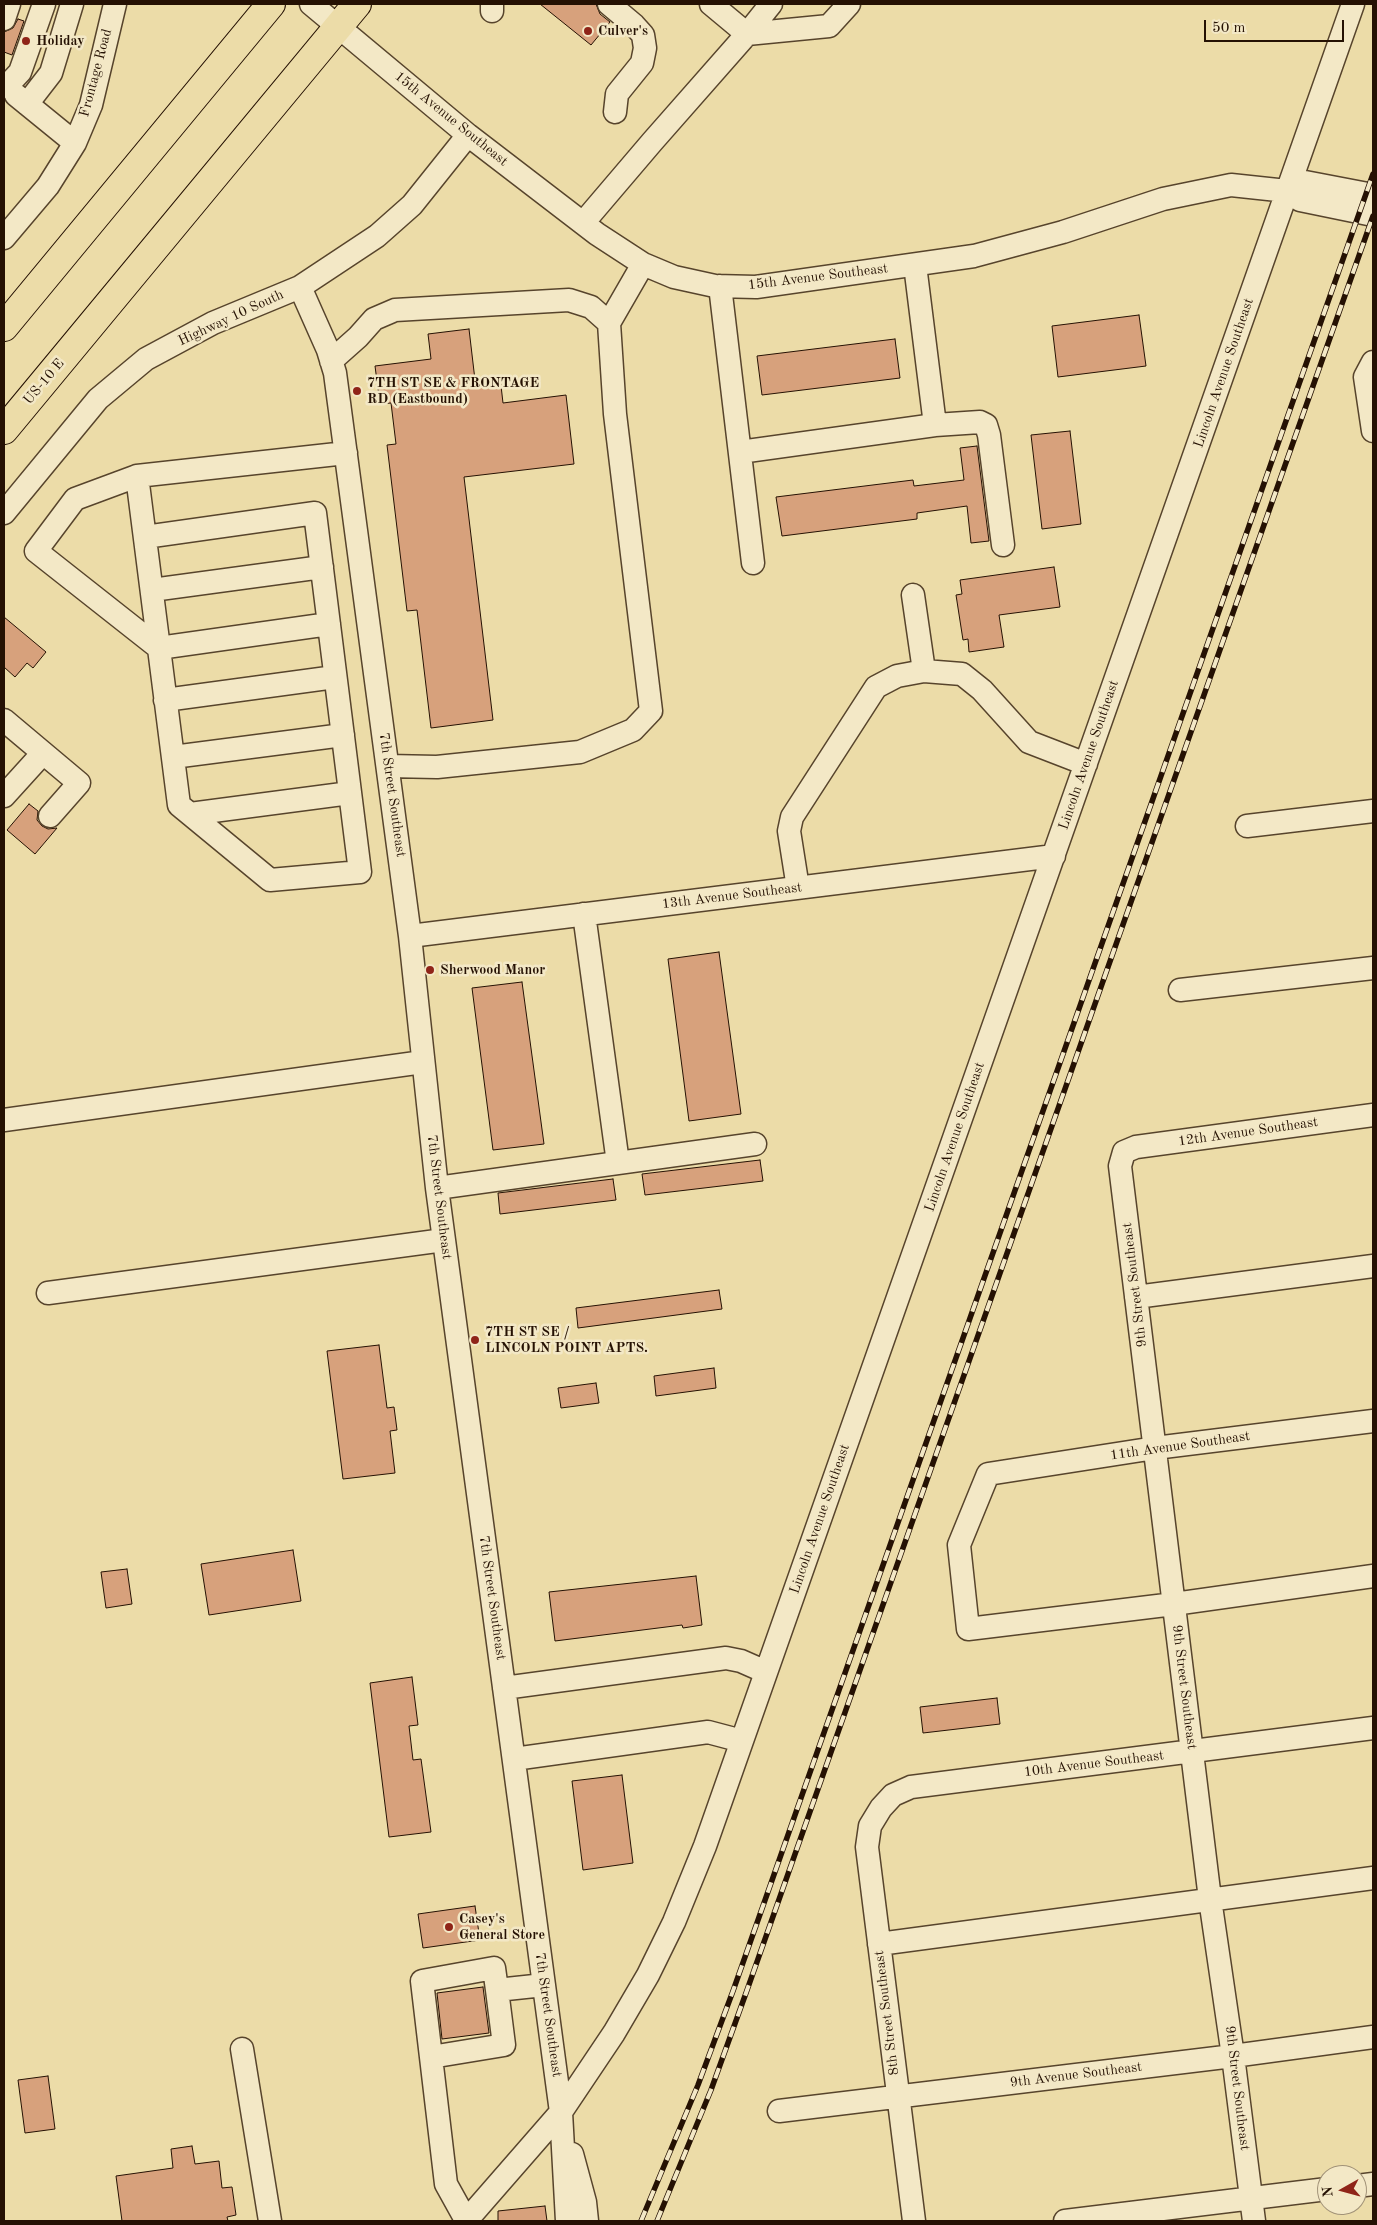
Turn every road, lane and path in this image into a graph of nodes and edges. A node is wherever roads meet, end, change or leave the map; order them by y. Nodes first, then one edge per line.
1 (9, 4) edge
2 (44, 4) edge
3 (72, 4) edge
4 (115, 4) edge
5 (271, 4) edge
6 (311, 4) edge
7 (357, 4) edge
8 (609, 4) edge
9 (628, 4) edge
10 (711, 4) edge
11 (771, 4) edge
12 (849, 4) edge
13 (1353, 4) edge
14 (4, 19) edge
15 (338, 26) junction
16 (747, 34) junction
17 (5, 86) edge
18 (27, 104) junction
19 (468, 134) junction
20 (75, 143) junction
21 (1287, 191) junction
22 (1373, 195) edge
23 (1373, 215) edge
24 (583, 223) junction
25 (4, 238) edge
26 (643, 264) junction
27 (915, 265) junction
28 (720, 286) junction
29 (300, 287) junction
30 (609, 323) junction
31 (4, 328) edge
32 (331, 361) junction
33 (1373, 362) edge
34 (935, 426) junction
35 (4, 430) edge
36 (1373, 431) edge
37 (740, 452) junction
38 (346, 453) junction
39 (137, 476) junction
40 (4, 513) edge
41 (145, 537) junction
42 (1003, 545) dead end
43 (753, 563) dead end
44 (322, 567) junction
45 (152, 590) junction
46 (913, 594) dead end
47 (329, 624) junction
48 (159, 648) junction
49 (924, 671) junction
50 (336, 677) junction
51 (166, 700) junction
52 (4, 720) edge
53 (343, 735) junction
54 (43, 753) junction
55 (173, 757) junction
56 (1086, 764) junction
57 (388, 766) junction
58 (350, 792) junction
59 (4, 796) edge
60 (1373, 811) edge
61 (190, 814) junction
62 (50, 816) dead end
63 (1247, 826) dead end
64 (1054, 856) junction
65 (798, 888) junction
66 (584, 914) junction
67 (410, 936) junction
68 (1373, 968) edge
69 (1180, 990) dead end
70 (422, 1062) junction
71 (1373, 1115) edge
72 (4, 1120) edge
73 (755, 1144) dead end
74 (1124, 1152) joint
75 (618, 1163) junction
76 (437, 1188) junction
77 (444, 1240) junction
78 (1373, 1266) edge
79 (48, 1293) dead end
80 (1136, 1297) junction
81 (1373, 1421) edge
82 (1155, 1448) junction
83 (1373, 1576) edge
84 (1174, 1604) junction
85 (766, 1672) junction
86 (504, 1688) junction
87 (1373, 1728) edge
88 (742, 1741) junction
89 (1192, 1751) junction
90 (514, 1759) junction
91 (881, 1808) joint
92 (1373, 1878) edge
93 (1210, 1899) junction
94 (879, 1944) junction
95 (544, 1984) junction
96 (497, 1990) junction
97 (1373, 2036) edge
98 (242, 2049) dead end
99 (1233, 2056) junction
100 (431, 2057) junction
101 (897, 2096) junction
102 (779, 2111) dead end
103 (561, 2112) junction
104 (1317, 2190) edge
105 (1251, 2199) junction
106 (270, 2221) edge
107 (466, 2221) edge
108 (567, 2221) edge
109 (587, 2221) edge
110 (914, 2221) edge
111 (1065, 2221) edge
112 (1254, 2221) edge

1 - 14 street
2 - 17 street
3 - 18 street
4 - 20 street, Frontage Road
5 - 31 highway
6 - 15 street, 15th Avenue Southeast
7 - 15 highway, US-10 E
8 - 9 street
10 - 16 street
11 - 16 street
12 - 16 street
13 - 21 street, Lincoln Avenue Southeast
15 - 19 street, 15th Avenue Southeast
15 - 35 highway, US-10 E
16 - 24 street
17 - 18 street
18 - 20 street
19 - 24 street, 15th Avenue Southeast
19 - 29 street, Highway 10 South
20 - 25 street, Frontage Road
21 - 22 street, 15th Avenue Southeast
21 - 23 street, 15th Avenue Southeast
21 - 27 street, 15th Avenue Southeast
21 - 56 street, Lincoln Avenue Southeast
24 - 26 street, 15th Avenue Southeast
26 - 28 street, 15th Avenue Southeast
26 - 30 street
27 - 28 street, 15th Avenue Southeast
27 - 34 street
28 - 37 street
29 - 32 street, 7th Street Southeast
29 - 40 street, Highway 10 South
30 - 32 street
30 - 57 street
32 - 38 street, 7th Street Southeast
33 - 36 street
34 - 37 street
34 - 42 street
37 - 43 street
38 - 39 street
38 - 57 street, 7th Street Southeast
39 - 41 street
39 - 48 street
41 - 44 street
41 - 45 street
44 - 45 street
44 - 47 street
45 - 48 street
46 - 49 street
47 - 48 street
47 - 50 street
48 - 51 street
49 - 56 street
49 - 65 street
50 - 51 street
50 - 53 street
51 - 55 street
52 - 54 street
53 - 55 street
53 - 58 street
54 - 59 street
54 - 62 street
55 - 61 street
56 - 64 street, Lincoln Avenue Southeast
57 - 67 street, 7th Street Southeast
58 - 61 street
58 - 61 street
60 - 63 street
64 - 65 street, 13th Avenue Southeast
64 - 85 street, Lincoln Avenue Southeast
65 - 66 street, 13th Avenue Southeast
66 - 67 street, 13th Avenue Southeast
66 - 75 street
67 - 70 street, 7th Street Southeast
68 - 69 street
70 - 72 street
70 - 76 street, 7th Street Southeast
71 - 74 street, 12th Avenue Southeast
73 - 75 street
74 - 80 street, 9th Street Southeast
75 - 76 street
76 - 77 street, 7th Street Southeast
77 - 79 street
77 - 86 street, 7th Street Southeast
78 - 80 street
80 - 82 street, 9th Street Southeast
81 - 82 street, 11th Avenue Southeast
82 - 84 street, 9th Street Southeast
82 - 84 street, 11th Avenue Southeast
83 - 84 street
84 - 89 street, 9th Street Southeast
85 - 86 street
85 - 88 street, Lincoln Avenue Southeast
86 - 90 street, 7th Street Southeast
87 - 89 street, 10th Avenue Southeast
88 - 90 street
88 - 103 street, Lincoln Avenue Southeast
89 - 91 street, 10th Avenue Southeast
89 - 93 street, 9th Street Southeast
90 - 95 street, 7th Street Southeast
91 - 94 street, 8th Street Southeast
92 - 93 street
93 - 94 street
93 - 99 street, 9th Street Southeast
94 - 101 street, 8th Street Southeast
95 - 96 street
95 - 103 street, 7th Street Southeast
96 - 100 street
96 - 100 street
97 - 99 street, 9th Avenue Southeast
98 - 106 street
99 - 101 street, 9th Avenue Southeast
99 - 105 street, 9th Street Southeast
100 - 107 street
101 - 102 street, 9th Avenue Southeast
101 - 110 street, 8th Street Southeast
103 - 107 street, Lincoln Avenue Southeast
103 - 108 street, 7th Street Southeast
103 - 109 street, 7th Street Southeast
104 - 105 street
105 - 111 street
105 - 112 street, 9th Street Southeast

